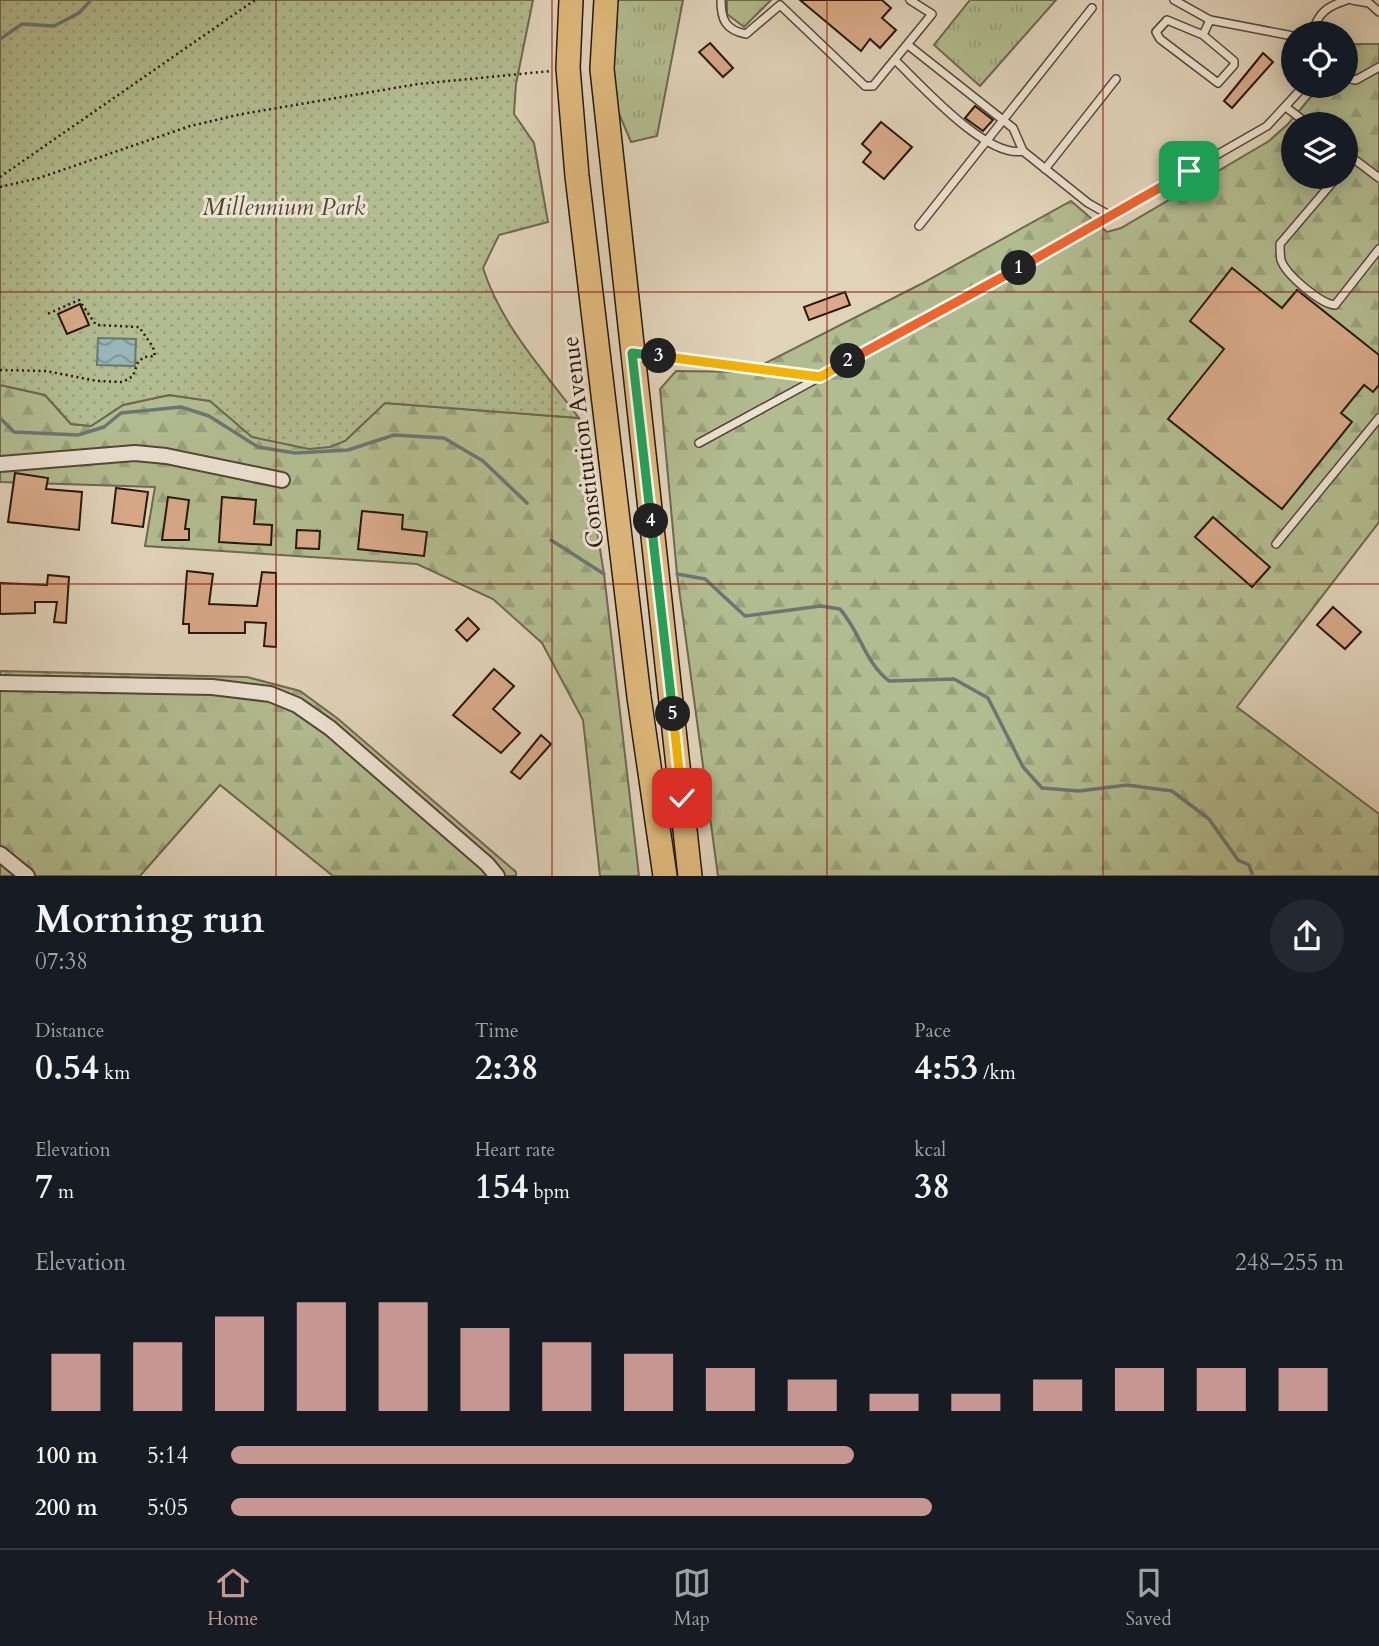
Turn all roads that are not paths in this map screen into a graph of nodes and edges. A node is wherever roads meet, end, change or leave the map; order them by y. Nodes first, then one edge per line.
1 (571, 0) edge
2 (606, 0) edge
3 (721, 0) edge
4 (910, 0) edge
5 (1174, 0) edge
6 (1350, 0) edge
7 (1092, 8) dead end
8 (1379, 12) edge
9 (1210, 20) junction
10 (1316, 21) edge
11 (1281, 34) edge
12 (1203, 35) junction
13 (908, 45) junction
14 (895, 61) junction
15 (1379, 67) edge
16 (1358, 78) edge
17 (1116, 79) dead end
18 (1295, 98) edge
19 (1287, 108) junction
20 (1292, 112) edge
21 (1004, 119) junction
22 (986, 142) junction
23 (1023, 151) junction
24 (1358, 163) edge
25 (1045, 169) junction
26 (1379, 178) edge
27 (1327, 189) edge
28 (1111, 216) junction
29 (919, 226) dead end
30 (1379, 249) edge
31 (632, 353) junction
32 (820, 377) junction
33 (1379, 418) edge
34 (699, 443) dead end
35 (0, 464) edge
36 (282, 480) dead end
37 (1276, 544) dead end
38 (0, 683) edge
39 (0, 854) edge
40 (663, 869) edge
41 (27, 876) edge
42 (497, 876) edge
43 (690, 876) edge

1 - 40 main road, Constitution Avenue
2 - 31 main road
3 - 14 lane
4 - 13 lane
5 - 9 lane
6 - 8 lane
6 - 10 lane
7 - 21 lane
9 - 11 lane
9 - 12 lane
12 - 12 lane
13 - 14 lane
13 - 21 lane
14 - 22 lane
15 - 16 lane
17 - 25 lane
18 - 19 lane
19 - 20 lane
19 - 28 lane
21 - 22 lane
21 - 23 lane
22 - 23 lane
22 - 29 lane
23 - 25 lane
24 - 26 lane
25 - 28 lane
27 - 30 lane
28 - 32 lane
31 - 32 lane
31 - 43 main road
32 - 34 lane
33 - 37 lane
35 - 36 street
38 - 42 street
39 - 41 street

